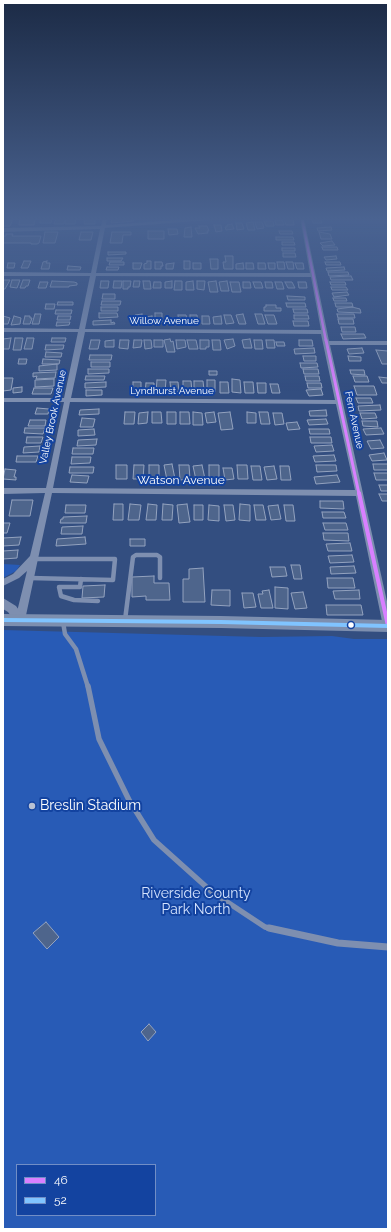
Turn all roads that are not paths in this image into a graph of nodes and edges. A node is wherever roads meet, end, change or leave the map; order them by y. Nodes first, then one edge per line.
1 (93, 275) edge
2 (313, 275) edge
3 (3, 330) edge
4 (81, 331) junction
5 (324, 332) junction
6 (327, 343) junction
7 (388, 343) edge
8 (3, 400) edge
9 (66, 401) junction
10 (340, 402) junction
11 (49, 490) junction
12 (3, 491) edge
13 (359, 493) junction
14 (35, 557) junction
15 (30, 578) junction
16 (160, 578) dead end
17 (81, 579) junction
18 (3, 583) edge
19 (98, 601) dead end
20 (3, 603) edge
21 (3, 620) edge
22 (20, 620) junction
23 (63, 620) junction
24 (125, 621) junction
25 (388, 626) edge
26 (388, 947) edge

1 - 4 street, Valley Brook Avenue
2 - 5 street, Fern Avenue
3 - 4 street, Willow Avenue
4 - 5 street, Willow Avenue
4 - 9 street, Valley Brook Avenue
5 - 6 street, Fern Avenue
6 - 7 street
6 - 10 street, Fern Avenue
8 - 9 street, Lyndhurst Avenue
9 - 10 street, Lyndhurst Avenue
9 - 11 street, Valley Brook Avenue
10 - 13 street, Fern Avenue
11 - 12 street, Watson Avenue
11 - 13 street, Watson Avenue
11 - 14 street, Valley Brook Avenue
13 - 25 street, Fern Avenue
14 - 15 street, Valley Brook Avenue
14 - 17 lane
14 - 18 street
15 - 17 lane
15 - 22 street, Valley Brook Avenue
16 - 24 lane
17 - 19 lane
20 - 22 street
21 - 22 main road
22 - 23 main road
23 - 24 main road
23 - 26 lane
24 - 25 main road

